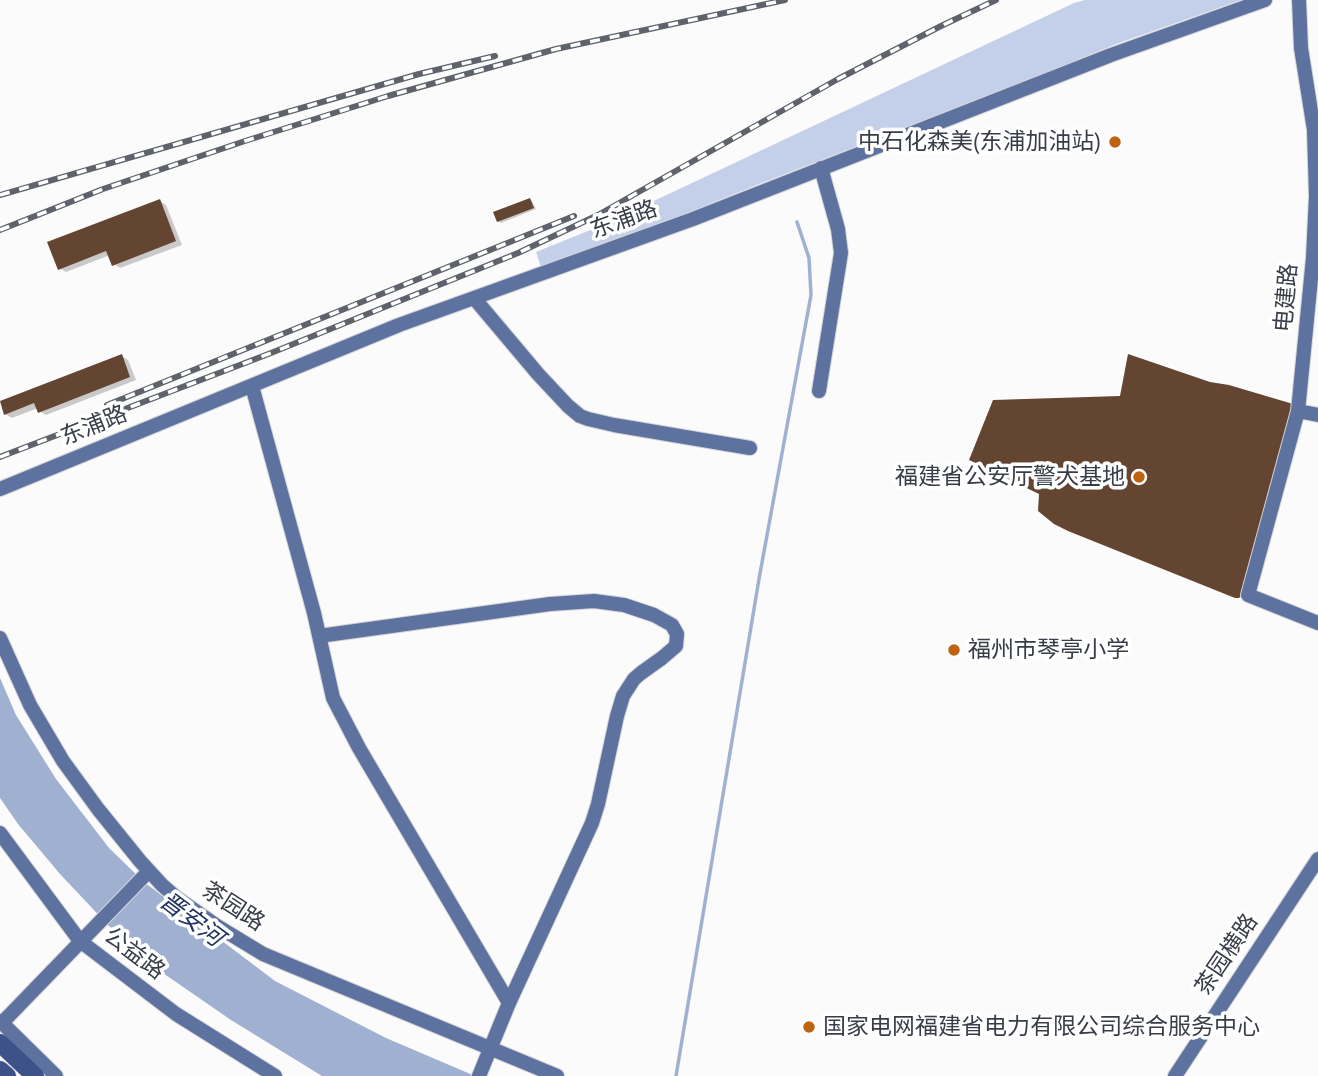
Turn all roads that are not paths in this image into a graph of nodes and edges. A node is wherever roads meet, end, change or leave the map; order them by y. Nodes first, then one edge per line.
1 (1265, 0) edge
2 (1299, 0) edge
3 (821, 168) junction
4 (474, 298) junction
5 (252, 386) junction
6 (819, 391) dead end
7 (1298, 411) junction
8 (1318, 415) edge
9 (750, 448) dead end
10 (0, 489) edge
11 (1318, 623) edge
12 (319, 636) junction
13 (0, 638) edge
14 (0, 832) edge
15 (1318, 859) edge
16 (149, 871) junction
17 (85, 936) junction
18 (509, 1003) junction
19 (1, 1022) edge
20 (4, 1047) edge
21 (490, 1048) junction
22 (0, 1070) edge
23 (480, 1073) edge
24 (7, 1076) edge
25 (34, 1076) edge
26 (56, 1076) edge
27 (275, 1076) edge
28 (557, 1076) edge
29 (1175, 1076) edge

1 - 3 street, 东浦路
2 - 7 street, 电建路
3 - 4 street, 东浦路
3 - 6 street
4 - 5 street, 东浦路
4 - 9 street
5 - 10 street, 东浦路
5 - 12 street
7 - 8 street
7 - 11 street, 电建路
12 - 18 street
12 - 18 street
13 - 16 street, 茶园路
14 - 17 street, 公益路
15 - 29 street, 茶园横路
16 - 17 street
16 - 21 street, 茶园路
17 - 19 street
17 - 27 street, 公益路
18 - 21 street
19 - 26 street
20 - 25 main road
21 - 23 street
21 - 28 street, 茶园路
22 - 24 main road

